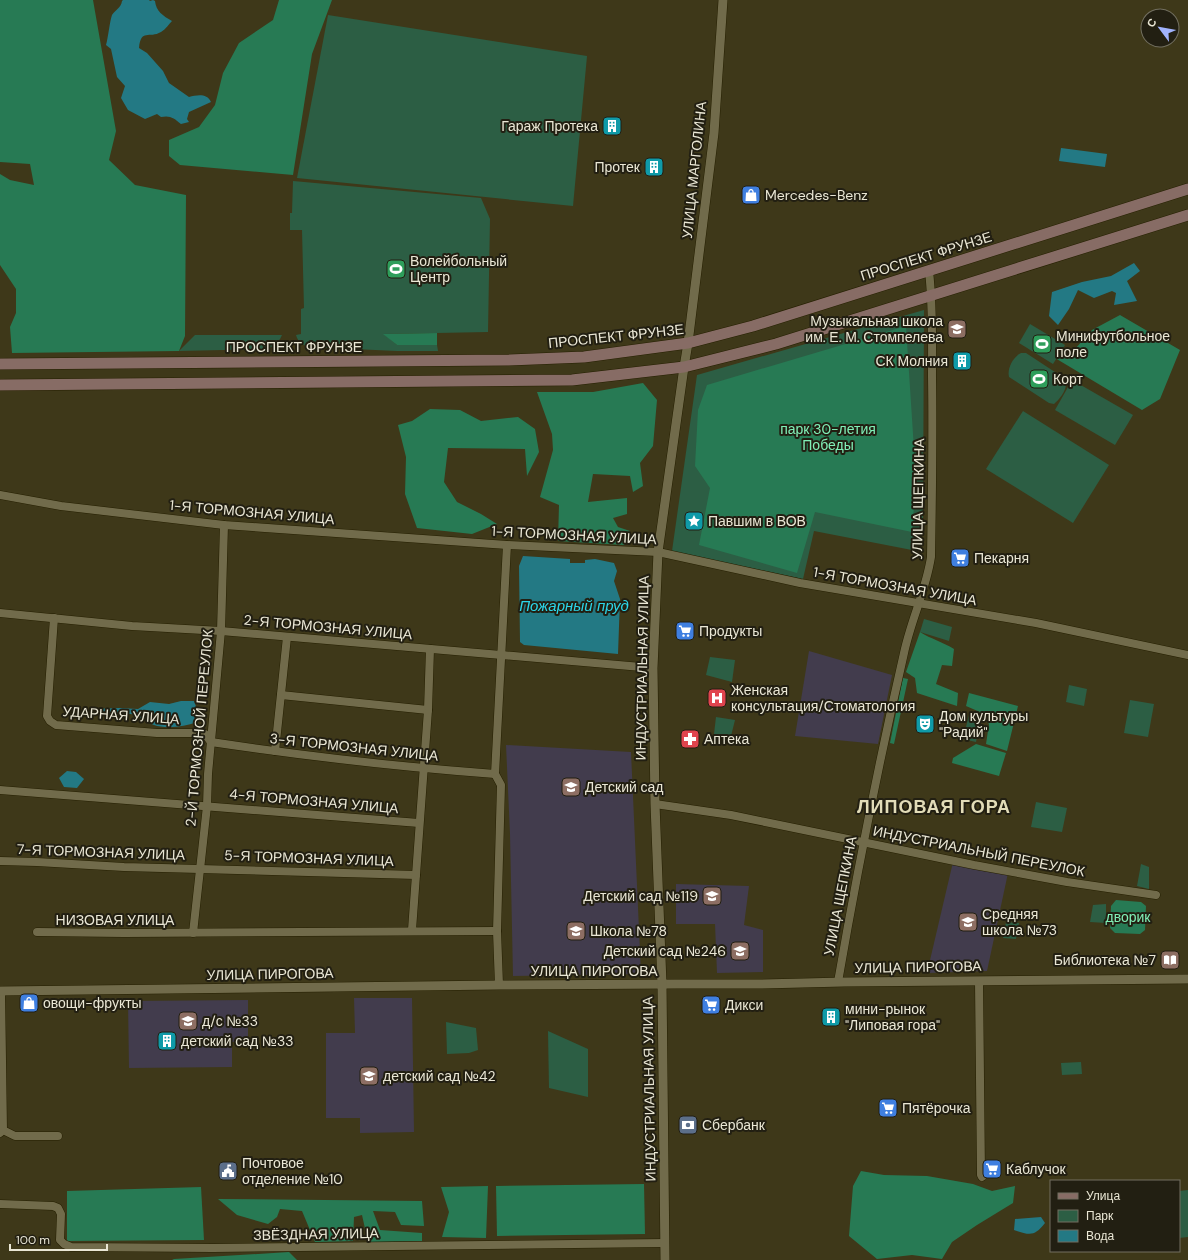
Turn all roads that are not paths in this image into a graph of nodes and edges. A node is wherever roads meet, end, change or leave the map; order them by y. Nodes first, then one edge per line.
1 (723, 0) edge
2 (1188, 189) edge
3 (1188, 214) edge
4 (929, 270) junction
5 (932, 295) junction
6 (688, 343) junction
7 (0, 364) edge
8 (684, 367) junction
9 (0, 385) edge
10 (0, 495) edge
11 (224, 525) junction
12 (507, 545) junction
13 (658, 552) junction
14 (918, 604) junction
15 (0, 613) edge
16 (54, 618) junction
17 (221, 631) junction
18 (287, 637) junction
19 (430, 649) junction
20 (501, 654) junction
21 (1188, 655) edge
22 (653, 668) junction
23 (281, 695) junction
24 (428, 710) junction
25 (211, 742) junction
26 (275, 751) junction
27 (424, 768) junction
28 (495, 774) junction
29 (0, 790) edge
30 (655, 804) junction
31 (206, 806) junction
32 (419, 823) junction
33 (864, 842) junction
34 (0, 861) edge
35 (200, 868) junction
36 (416, 875) junction
37 (1156, 895) dead end
38 (412, 930) junction
39 (497, 931) junction
40 (37, 932) dead end
41 (193, 933) junction
42 (1188, 979) edge
43 (979, 980) junction
44 (838, 982) junction
45 (662, 984) junction
46 (499, 985) junction
47 (0, 991) edge
48 (1, 1131) edge
49 (58, 1136) dead end
50 (982, 1177) dead end
51 (0, 1204) edge
52 (665, 1243) junction
53 (665, 1260) edge

1 - 6 street, УЛИЦА МАРГОЛИНА
2 - 4 main road, ПРОСПЕКТ ФРУНЗЕ
3 - 5 main road
4 - 5 street, УЛИЦА ЩЕПКИНА
4 - 6 main road, ПРОСПЕКТ ФРУНЗЕ
5 - 8 main road
5 - 14 street, УЛИЦА ЩЕПКИНА
6 - 7 main road, ПРОСПЕКТ ФРУНЗЕ
6 - 8 street, ИНДУСТРИАЛЬНАЯ УЛИЦА
8 - 9 main road
8 - 13 street, ИНДУСТРИАЛЬНАЯ УЛИЦА
10 - 11 street, 1-Я ТОРМОЗНАЯ УЛИЦА
11 - 12 street, 1-Я ТОРМОЗНАЯ УЛИЦА
11 - 17 street, 2-Й ТОРМОЗНОЙ ПЕРЕУЛОК
12 - 13 street, 1-Я ТОРМОЗНАЯ УЛИЦА
12 - 20 street
13 - 14 street, 1-Я ТОРМОЗНАЯ УЛИЦА
13 - 22 street, ИНДУСТРИАЛЬНАЯ УЛИЦА
14 - 21 street, 1-Я ТОРМОЗНАЯ УЛИЦА
14 - 33 street, УЛИЦА ЩЕПКИНА
15 - 16 street, 2-Я ТОРМОЗНАЯ УЛИЦА
16 - 17 street, 2-Я ТОРМОЗНАЯ УЛИЦА
16 - 25 street, УДАРНАЯ УЛИЦА
17 - 18 street, 2-Я ТОРМОЗНАЯ УЛИЦА
17 - 25 street, 2-Й ТОРМОЗНОЙ ПЕРЕУЛОК
18 - 19 street, 2-Я ТОРМОЗНАЯ УЛИЦА
18 - 23 street
19 - 20 street, 2-Я ТОРМОЗНАЯ УЛИЦА
19 - 24 street
20 - 22 street, 2-Я ТОРМОЗНАЯ УЛИЦА
20 - 28 street
22 - 30 street, ИНДУСТРИАЛЬНАЯ УЛИЦА
23 - 24 street
23 - 26 street
24 - 27 street
25 - 26 street, 3-Я ТОРМОЗНАЯ УЛИЦА
25 - 31 street, 2-Й ТОРМОЗНОЙ ПЕРЕУЛОК
26 - 27 street, 3-Я ТОРМОЗНАЯ УЛИЦА
27 - 28 street, 3-Я ТОРМОЗНАЯ УЛИЦА
27 - 32 street
28 - 39 street
29 - 31 street, 4-Я ТОРМОЗНАЯ УЛИЦА
30 - 33 street, ИНДУСТРИАЛЬНЫЙ ПЕРЕУЛОК
30 - 45 street, ИНДУСТРИАЛЬНАЯ УЛИЦА
31 - 32 street, 4-Я ТОРМОЗНАЯ УЛИЦА
31 - 35 street, 2-Й ТОРМОЗНОЙ ПЕРЕУЛОК
32 - 36 street
33 - 37 street, ИНДУСТРИАЛЬНЫЙ ПЕРЕУЛОК
33 - 44 street, УЛИЦА ЩЕПКИНА
34 - 35 street, 7-Я ТОРМОЗНАЯ УЛИЦА
35 - 36 street, 5-Я ТОРМОЗНАЯ УЛИЦА
35 - 41 street, 2-Й ТОРМОЗНОЙ ПЕРЕУЛОК
36 - 38 street
38 - 39 street
38 - 41 street
39 - 46 street
40 - 41 street, НИЗОВАЯ УЛИЦА
42 - 43 street, УЛИЦА ПИРОГОВА
43 - 44 street, УЛИЦА ПИРОГОВА
43 - 50 street
44 - 45 street, УЛИЦА ПИРОГОВА
45 - 46 street, УЛИЦА ПИРОГОВА
45 - 52 street, ИНДУСТРИАЛЬНАЯ УЛИЦА
46 - 47 street, УЛИЦА ПИРОГОВА
47 - 48 street
48 - 49 street
51 - 52 street, ЗВЁЗДНАЯ УЛИЦА
52 - 53 street, ИНДУСТРИАЛЬНАЯ УЛИЦА

